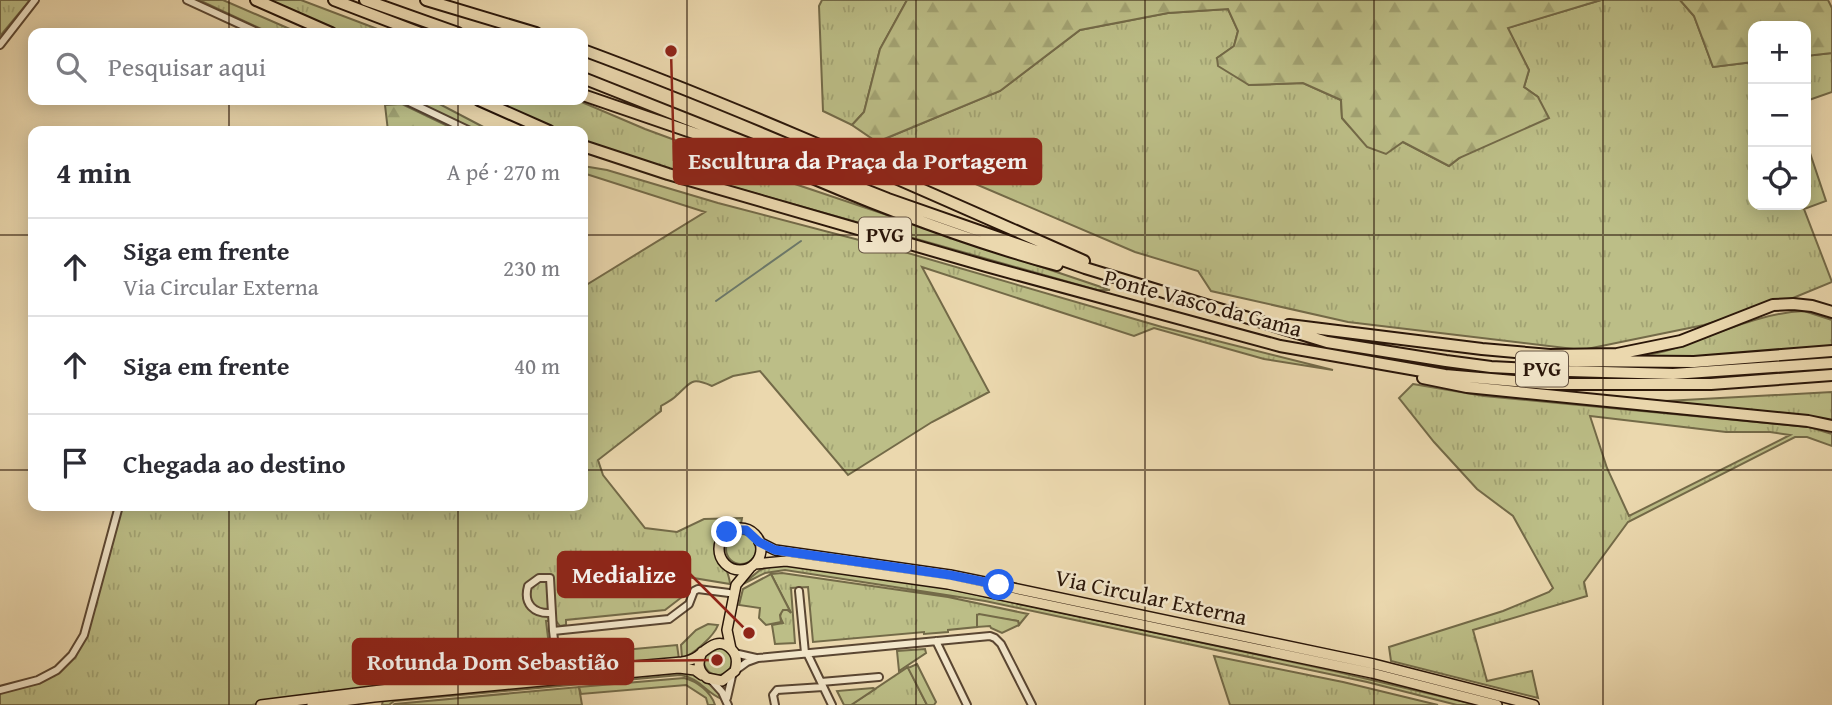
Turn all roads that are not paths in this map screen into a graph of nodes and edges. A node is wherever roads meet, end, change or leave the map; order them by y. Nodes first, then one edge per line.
1 (35, 0) edge
2 (187, 0) edge
3 (256, 0) edge
4 (334, 0) edge
5 (365, 0) edge
6 (426, 0) edge
7 (248, 28) edge
8 (320, 28) edge
9 (407, 28) edge
10 (444, 28) edge
11 (519, 28) edge
12 (0, 45) edge
13 (588, 52) edge
14 (588, 80) edge
15 (588, 97) edge
16 (415, 105) edge
17 (489, 105) edge
18 (460, 126) edge
19 (538, 126) edge
20 (588, 147) edge
21 (1138, 285) junction
22 (1832, 312) edge
23 (1256, 320) junction
24 (1318, 329) junction
25 (1280, 346) junction
26 (1832, 351) edge
27 (1832, 363) edge
28 (1832, 375) edge
29 (1832, 426) edge
30 (118, 511) edge
31 (759, 542) junction
32 (725, 564) junction
33 (753, 565) junction
34 (799, 591) dead end
35 (729, 593) junction
36 (551, 613) junction
37 (553, 631) junction
38 (936, 641) junction
39 (706, 649) junction
40 (733, 652) junction
41 (806, 653) junction
42 (758, 658) junction
43 (558, 673) junction
44 (733, 674) junction
45 (879, 677) dead end
46 (709, 680) junction
47 (822, 685) junction
48 (0, 690) edge
49 (375, 701) edge
50 (727, 702) edge
51 (261, 705) edge
52 (312, 705) edge
53 (775, 705) edge
54 (832, 705) edge
55 (967, 705) edge
56 (1032, 705) edge
57 (1497, 705) edge
58 (1534, 705) edge

1 - 12 street
2 - 7 street
3 - 8 highway
4 - 9 highway
5 - 10 highway
6 - 11 highway
13 - 21 highway, Ponte Vasco da Gama / PVG
14 - 21 highway, Ponte Vasco da Gama / PVG
15 - 21 highway, Ponte Vasco da Gama / PVG
16 - 18 street
17 - 19 highway
20 - 25 highway, Ponte Vasco da Gama / PVG
21 - 23 highway, Ponte Vasco da Gama / PVG
22 - 24 highway
23 - 24 highway
23 - 27 highway, Ponte Vasco da Gama / PVG
24 - 26 highway
25 - 28 highway, Ponte Vasco da Gama / PVG
25 - 29 highway
30 - 48 street
31 - 32 main road
31 - 33 main road
31 - 58 main road, Via Circular Externa
32 - 33 main road
32 - 35 main road
33 - 40 main road
33 - 57 main road, Via Circular Externa
34 - 41 street
35 - 37 street
35 - 39 main road
36 - 36 street
36 - 37 street
37 - 43 street
38 - 41 street
38 - 55 street
38 - 56 street
39 - 40 main road
39 - 43 main road
39 - 46 main road
40 - 42 street
40 - 44 main road
41 - 42 street
41 - 47 street
42 - 44 street
43 - 51 main road
44 - 46 main road
44 - 50 street
45 - 47 street
46 - 49 main road
46 - 50 street
47 - 53 street
47 - 54 street
49 - 52 main road

